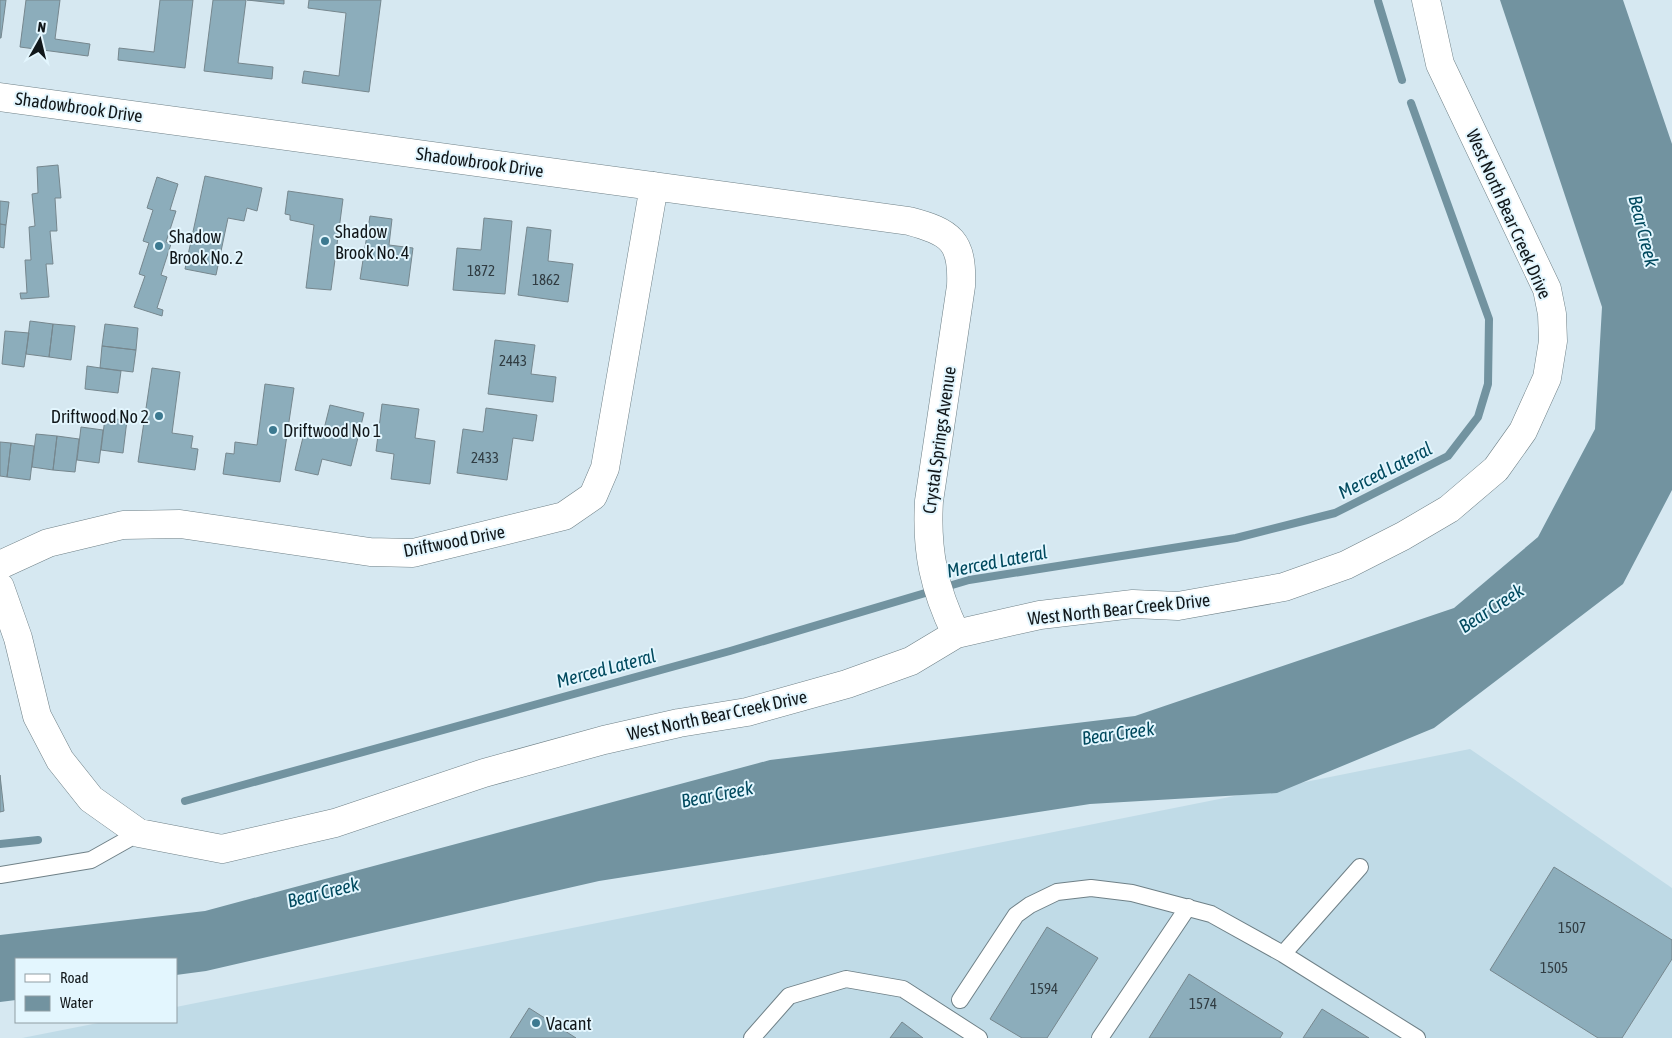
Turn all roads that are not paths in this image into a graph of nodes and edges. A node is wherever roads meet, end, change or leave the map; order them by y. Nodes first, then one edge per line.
1 (1426, 0) edge
2 (0, 97) edge
3 (654, 186) junction
4 (954, 242) joint
5 (0, 565) edge
6 (0, 587) edge
7 (956, 634) junction
8 (139, 833) junction
9 (1360, 867) dead end
10 (0, 875) edge
11 (1188, 907) junction
12 (1283, 954) junction
13 (960, 1000) dead end
14 (752, 1038) edge
15 (979, 1038) edge
16 (1100, 1038) edge
17 (1416, 1038) edge

1 - 7 street, West North Bear Creek Drive
2 - 3 street, Shadowbrook Drive
3 - 4 street, Shadowbrook Drive
3 - 5 street, Driftwood Drive
4 - 7 street, Crystal Springs Avenue
6 - 8 street, West North Bear Creek Drive
7 - 8 street, West North Bear Creek Drive
8 - 10 lane
9 - 12 lane
11 - 12 lane
11 - 13 lane
11 - 16 lane
12 - 17 lane
14 - 15 lane

